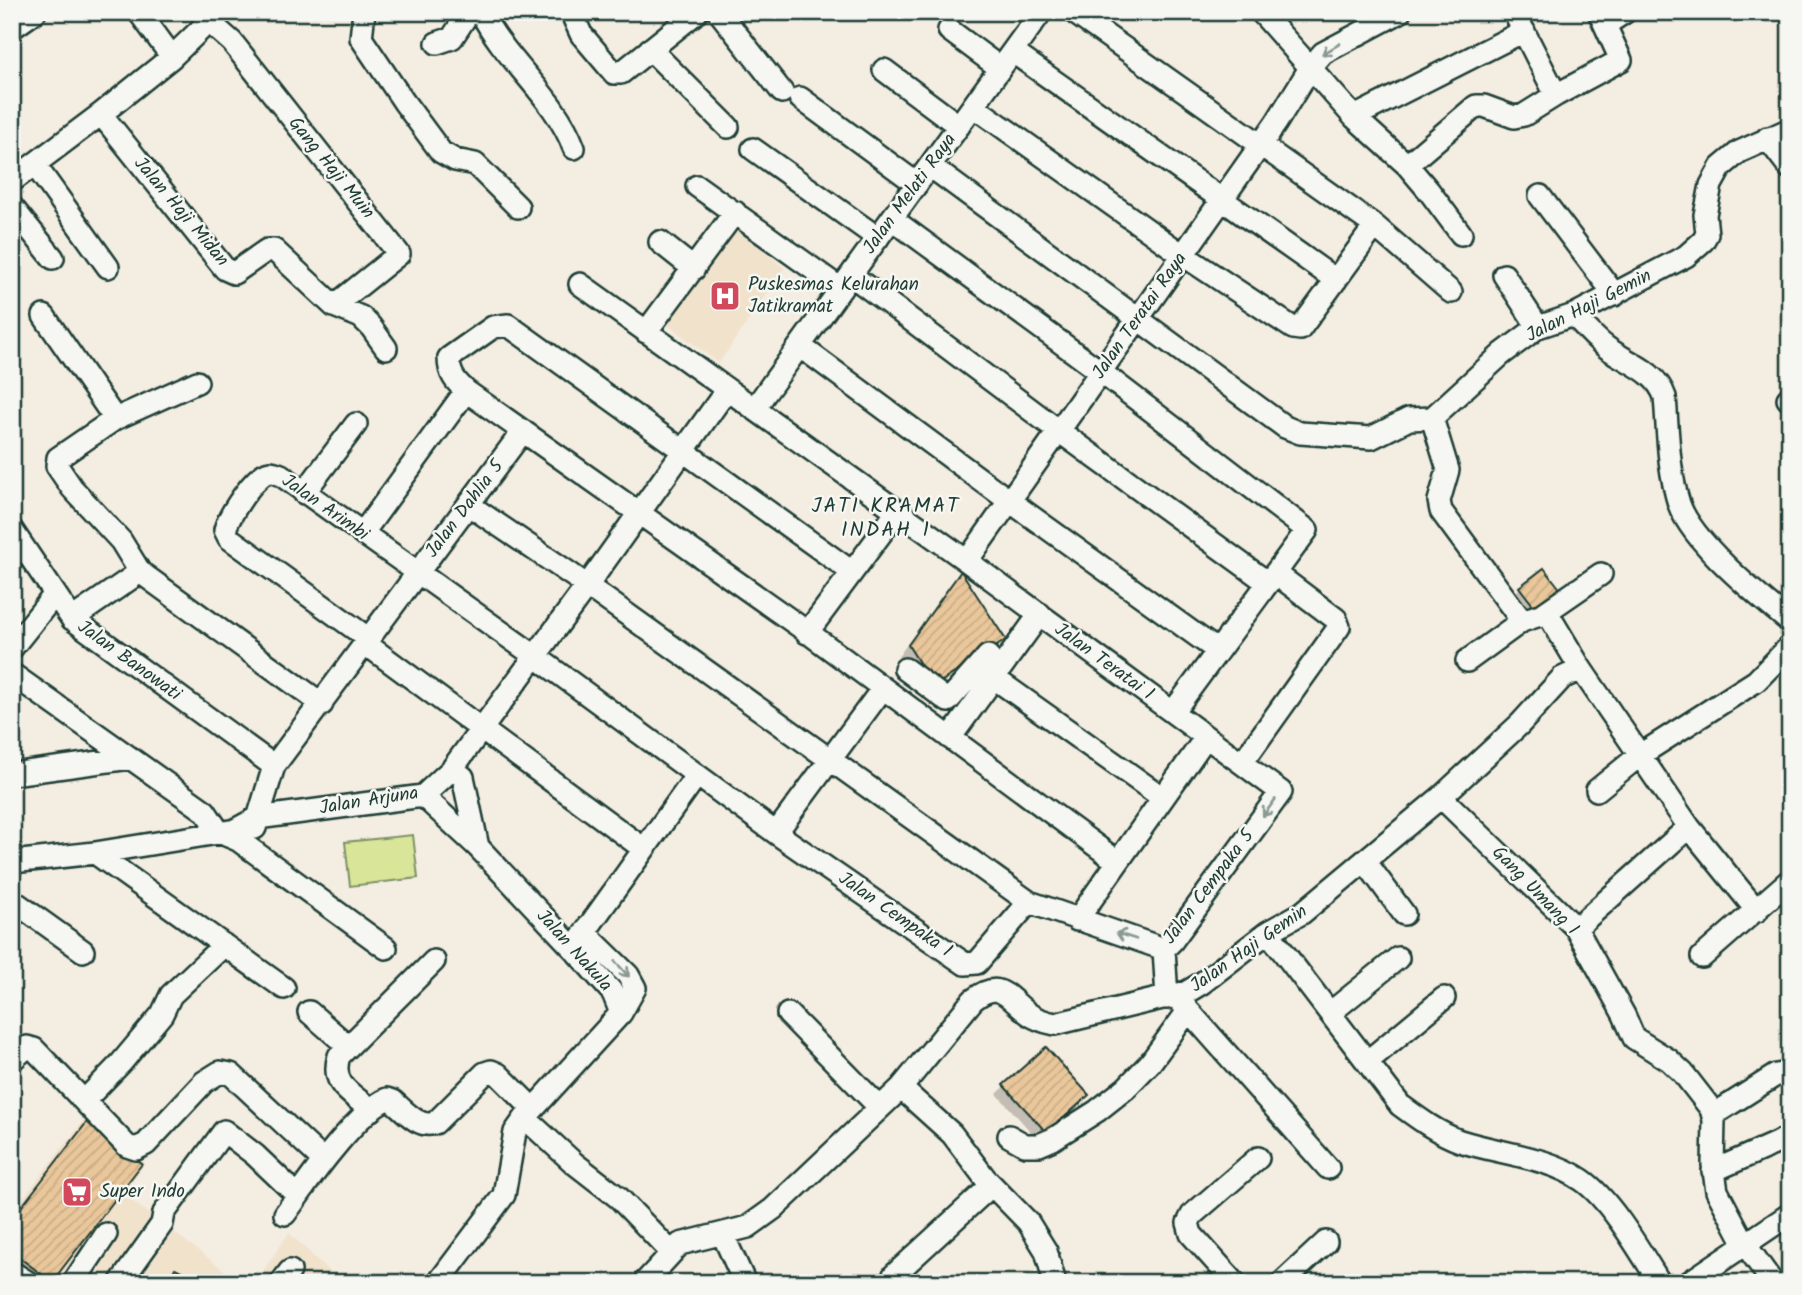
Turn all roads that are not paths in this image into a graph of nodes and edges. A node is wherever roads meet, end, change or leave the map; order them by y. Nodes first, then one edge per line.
1 (139, 12) edge
2 (364, 12) edge
3 (468, 12) edge
4 (481, 12) edge
5 (571, 12) edge
6 (697, 12) edge
7 (719, 12) edge
8 (1041, 12) edge
9 (1073, 12) edge
10 (1261, 12) edge
11 (1400, 12) edge
12 (1625, 12) edge
13 (34, 13) edge
14 (207, 16) edge
15 (1602, 19) edge
16 (1519, 22) edge
17 (12, 28) edge
18 (949, 30) dead end
19 (437, 43) dead end
20 (650, 49) junction
21 (172, 57) junction
22 (1007, 60) junction
23 (1310, 68) junction
24 (884, 70) dead end
25 (1556, 94) junction
26 (973, 106) junction
27 (101, 114) junction
28 (1354, 117) junction
29 (959, 126) junction
30 (728, 127) dead end
31 (1790, 129) edge
32 (1767, 138) junction
33 (1261, 145) junction
34 (574, 148) dead end
35 (753, 149) dead end
36 (35, 165) junction
37 (1407, 165) junction
38 (930, 166) junction
39 (1790, 168) edge
40 (12, 181) edge
41 (917, 184) junction
42 (697, 186) dead end
43 (1540, 196) dead end
44 (1221, 201) junction
45 (12, 207) edge
46 (518, 207) dead end
47 (735, 212) junction
48 (892, 219) junction
49 (1375, 226) junction
50 (1461, 234) dead end
51 (878, 237) junction
52 (660, 242) dead end
53 (1183, 255) junction
54 (53, 258) dead end
55 (108, 267) dead end
56 (694, 269) junction
57 (1504, 275) dead end
58 (1336, 280) junction
59 (846, 282) junction
60 (580, 284) dead end
61 (1451, 292) dead end
62 (1615, 295) junction
63 (334, 306) junction
64 (44, 316) dead end
65 (1574, 316) junction
66 (1138, 319) junction
67 (1538, 327) junction
68 (646, 332) junction
69 (800, 346) junction
70 (386, 348) dead end
71 (1101, 372) junction
72 (197, 382) dead end
73 (466, 391) junction
74 (726, 391) junction
75 (754, 409) junction
76 (1432, 418) junction
77 (115, 419) junction
78 (356, 424) dead end
79 (523, 431) junction
80 (1059, 432) junction
81 (683, 451) junction
82 (304, 493) junction
83 (1010, 501) junction
84 (469, 505) junction
85 (897, 512) junction
86 (639, 513) junction
87 (12, 530) edge
88 (362, 534) junction
89 (967, 561) junction
90 (140, 572) junction
91 (852, 572) junction
92 (418, 573) junction
93 (1601, 574) dead end
94 (1272, 578) junction
95 (587, 586) junction
96 (55, 594) junction
97 (1040, 614) junction
98 (1543, 614) junction
99 (72, 619) junction
100 (1522, 621) junction
101 (1790, 622) edge
102 (807, 633) junction
103 (367, 641) junction
104 (1790, 646) edge
105 (12, 648) edge
106 (1218, 651) junction
107 (988, 656) dead end
108 (541, 660) junction
109 (1467, 661) dead end
110 (905, 669) dead end
111 (1581, 669) junction
112 (12, 674) edge
113 (982, 683) junction
114 (883, 688) junction
115 (322, 704) junction
116 (1173, 712) junction
117 (487, 732) junction
118 (1206, 737) junction
119 (950, 738) junction
120 (1640, 755) junction
121 (130, 758) junction
122 (830, 759) junction
123 (1241, 763) junction
124 (274, 766) junction
125 (457, 773) junction
126 (12, 774) edge
127 (697, 775) junction
128 (1597, 789) dead end
129 (1441, 797) junction
130 (1163, 798) junction
131 (429, 800) junction
132 (242, 827) junction
133 (1689, 827) junction
134 (776, 833) junction
135 (478, 846) junction
136 (644, 849) junction
137 (95, 853) junction
138 (1364, 861) junction
139 (12, 862) edge
140 (1118, 862) junction
141 (1790, 880) edge
142 (12, 900) edge
143 (1029, 902) junction
144 (1757, 911) junction
145 (1404, 914) dead end
146 (1077, 920) junction
147 (1576, 929) junction
148 (1268, 932) junction
149 (579, 940) junction
150 (223, 945) junction
151 (386, 948) dead end
152 (1164, 949) junction
153 (83, 951) dead end
154 (1702, 957) dead end
155 (1398, 958) dead end
156 (434, 961) dead end
157 (284, 988) dead end
158 (1444, 998) dead end
159 (1177, 1002) junction
160 (309, 1012) dead end
161 (1330, 1013) junction
162 (788, 1014) dead end
163 (348, 1046) junction
164 (12, 1060) edge
165 (1368, 1061) junction
166 (1788, 1073) dead end
167 (901, 1088) junction
168 (85, 1100) junction
169 (880, 1108) junction
170 (370, 1110) junction
171 (529, 1113) junction
172 (1713, 1115) junction
173 (1009, 1136) dead end
174 (1790, 1137) edge
175 (1258, 1158) dead end
176 (323, 1160) junction
177 (1328, 1168) dead end
178 (1713, 1171) junction
179 (992, 1185) junction
180 (298, 1196) junction
181 (285, 1214) dead end
182 (1790, 1214) edge
183 (106, 1234) dead end
184 (723, 1235) junction
185 (1325, 1242) dead end
186 (1745, 1244) junction
187 (671, 1252) junction
188 (12, 1274) edge
189 (894, 1275) dead end
190 (29, 1283) edge
191 (73, 1283) edge
192 (120, 1283) edge
193 (438, 1283) edge
194 (644, 1283) edge
195 (745, 1283) edge
196 (1055, 1283) edge
197 (1235, 1283) edge
198 (1282, 1283) edge
199 (1660, 1283) edge
200 (1688, 1283) edge
201 (1773, 1283) edge

1 - 21 street
2 - 46 street
3 - 19 street
4 - 34 street
5 - 20 street
6 - 20 street
7 - 41 street
8 - 22 street, Jalan Melati Raya
9 - 33 street
10 - 23 street
11 -> 23 street, Jalan Teratai Raya
12 - 15 street
13 - 17 street
14 - 21 street
14 - 63 street, Gang Haji Muin
15 - 25 street
16 - 25 street
16 - 28 street
18 - 22 street
20 - 30 street
21 - 27 street
22 - 26 street, Jalan Melati Raya
22 - 44 street
23 - 28 street
23 - 33 street, Jalan Teratai Raya
24 - 29 street
25 - 37 street
26 - 29 street, Jalan Melati Raya
26 - 53 street
27 - 36 street
27 - 63 street, Jalan Haji Midan
28 - 37 street
29 - 38 street, Jalan Melati Raya
31 - 32 street, Jalan Haji Gemin
32 - 39 street
32 - 62 street, Jalan Haji Gemin
33 - 44 street, Jalan Teratai Raya
33 - 49 street
35 - 51 street
36 - 40 street
36 - 55 street
37 - 50 street
38 - 41 street, Jalan Melati Raya
38 - 66 street
41 - 48 street, Jalan Melati Raya
42 - 47 street
43 - 62 street
44 - 53 street, Jalan Teratai Raya
44 - 58 street
45 - 54 street
47 - 56 street
47 - 59 street
48 - 51 street, Jalan Melati Raya
48 - 71 street
49 - 58 street
49 - 61 street
51 - 59 street, Jalan Melati Raya
52 - 56 street
53 - 58 street
53 - 66 street, Jalan Teratai Raya
56 - 68 street
57 - 67 street
59 - 69 street, Jalan Melati Raya
59 - 80 street
60 - 68 street, Jalan Teratai 1
62 - 65 street, Jalan Haji Gemin
63 - 70 street
64 - 77 street
65 - 67 street, Jalan Haji Gemin
65 - 101 street
66 - 71 street, Jalan Teratai Raya
66 - 76 street
67 - 76 street, Jalan Haji Gemin
68 - 74 street, Jalan Teratai 1
69 - 75 street, Jalan Melati Raya
69 - 83 street
71 - 80 street, Jalan Teratai Raya
71 - 94 street
72 - 77 street
73 - 79 street
73 - 81 street
73 - 88 street
74 - 75 street, Jalan Teratai 1
74 - 81 street, Jalan Arjuna
75 - 85 street, Jalan Teratai 1
76 - 100 street
77 - 90 street
78 - 82 street
79 - 84 street, Jalan Dahlia 5
79 - 86 street
80 - 83 street, Jalan Teratai Raya
80 - 94 street
81 - 86 street, Jalan Arjuna
81 - 91 street
82 - 88 street, Jalan Arimbi
82 - 103 street, Jalan Arimbi
83 - 89 street, Jalan Teratai Raya
83 - 106 street
84 - 92 street, Jalan Dahlia 5
84 - 95 street
85 - 89 street, Jalan Teratai 1
85 - 91 street
86 - 95 street, Jalan Arjuna
86 - 102 street
87 - 96 street, Jalan Banowati
88 - 92 street, Jalan Arimbi
89 - 97 street, Jalan Teratai 1
90 - 99 street
90 - 115 street
91 - 102 street
92 - 103 street
92 - 108 street, Jalan Dahlia 5
93 - 98 street
94 - 106 street
94 - 123 street
95 - 108 street, Jalan Arjuna
95 - 122 street
96 - 99 street, Jalan Banowati
96 - 105 street
97 - 113 street
97 - 116 street, Jalan Teratai 1
98 - 100 street
98 - 111 street
99 - 124 street, Jalan Banowati
100 - 109 street
102 - 114 street
103 - 115 street
103 - 117 street
104 - 120 street
106 - 116 street
107 - 113 street
108 - 117 street, Jalan Arjuna
108 - 127 street, Jalan Dahlia 5
110 - 113 street
111 - 120 street
111 - 129 street, Jalan Haji Gemin
112 - 121 street
113 - 119 street
113 - 130 street
114 - 119 street
114 - 122 street
115 - 124 street
116 - 118 street, Jalan Teratai 1
117 - 125 street, Jalan Arjuna
117 - 136 street
118 - 123 street, Jalan Teratai 1
118 - 130 street
119 - 140 street
120 - 128 street
120 - 133 street
121 - 126 street
121 - 132 street
122 - 134 street
122 - 143 street
123 -> 152 street, Jalan Cempaka 5
124 - 132 street
125 - 131 street, Jalan Arjuna
125 - 135 street
127 - 134 street, Jalan Cempaka 1
127 - 136 street
129 - 138 street, Jalan Haji Gemin
129 - 147 street, Gang Umang I
130 - 140 street
131 - 132 street, Jalan Arjuna
131 - 135 street, Jalan Nakula
132 - 137 street, Jalan Arjuna
132 - 151 street
133 - 144 street
133 - 147 street
134 - 143 street, Jalan Cempaka 1
135 - 149 street, Jalan Nakula
136 - 149 street
137 - 139 street, Jalan Arjuna
137 - 150 street
138 - 145 street
138 - 148 street, Jalan Haji Gemin
140 - 146 street
141 - 144 street
142 - 153 street
143 - 146 street
144 - 154 street
152 -> 146 street, Jalan Cempaka 5
147 - 172 street, Gang Umang I
148 - 159 street, Jalan Haji Gemin
148 - 161 street
149 - 171 street, Jalan Nakula
150 - 157 street
150 - 168 street
152 - 159 street
155 - 161 street
156 - 163 street
158 - 165 street
159 - 167 street, Jalan Haji Gemin
159 - 173 street
159 - 177 street
160 - 163 street
161 - 165 street
162 - 169 street
163 - 170 street
164 - 168 street
165 - 199 street
166 - 172 street
167 - 169 street, Jalan Haji Gemin
167 - 179 street
168 - 176 street
169 - 184 street, Jalan Haji Gemin
170 - 171 street
170 - 176 street
171 - 187 street
171 - 193 street
172 - 178 street
174 - 178 street
175 - 197 street
176 - 180 street
178 - 186 street
179 - 189 street
179 - 196 street
180 - 181 street
180 - 192 street
182 - 186 street
183 - 191 street
184 - 187 street, Jalan Haji Gemin
184 - 195 street
185 - 198 street
186 - 200 street
186 - 201 street
187 - 194 street, Jalan Haji Gemin
188 - 190 street

